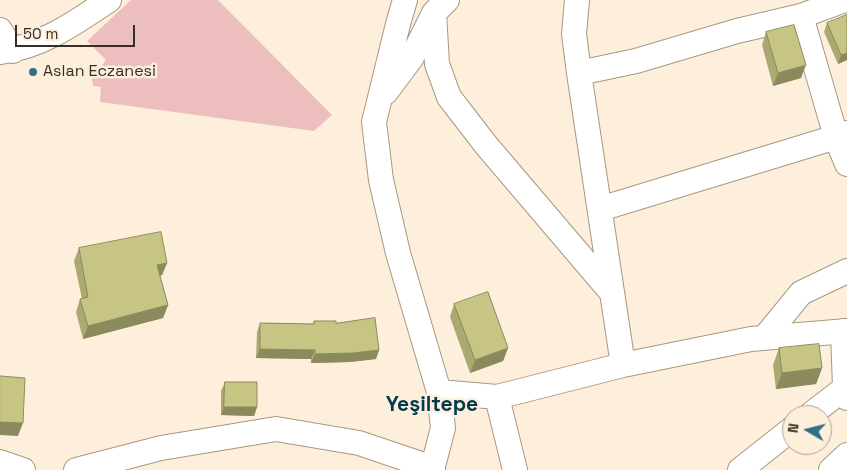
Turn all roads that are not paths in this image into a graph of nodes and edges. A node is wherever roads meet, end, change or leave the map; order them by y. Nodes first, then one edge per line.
1 (109, 0) edge
2 (405, 0) edge
3 (577, 0) edge
4 (845, 0) edge
5 (440, 6) edge
6 (801, 16) junction
7 (0, 30) edge
8 (7, 51) edge
9 (579, 73) junction
10 (379, 102) junction
11 (841, 135) edge
12 (847, 164) edge
13 (600, 210) junction
14 (847, 271) edge
15 (612, 293) junction
16 (845, 331) edge
17 (765, 338) junction
18 (624, 365) junction
19 (439, 392) junction
20 (846, 393) edge
21 (497, 397) junction
22 (826, 405) edge
23 (782, 437) edge
24 (847, 455) edge
25 (0, 462) edge
26 (432, 469) edge
27 (23, 470) edge
28 (76, 470) edge
29 (515, 470) edge
30 (740, 470) edge
31 (831, 470) edge

1 - 8 street
2 - 10 street
3 - 9 street
4 - 6 street
5 - 10 street
5 - 15 street
6 - 9 street
6 - 11 street
7 - 8 street
9 - 13 street
10 - 19 street
11 - 12 street
11 - 13 street
13 - 15 street
14 - 17 street
15 - 18 street
16 - 17 street
16 - 20 street
17 - 18 street
18 - 21 street
19 - 21 street
19 - 26 street
20 - 22 street
21 - 29 street
23 - 30 street
24 - 31 street
25 - 27 street
26 - 28 street

